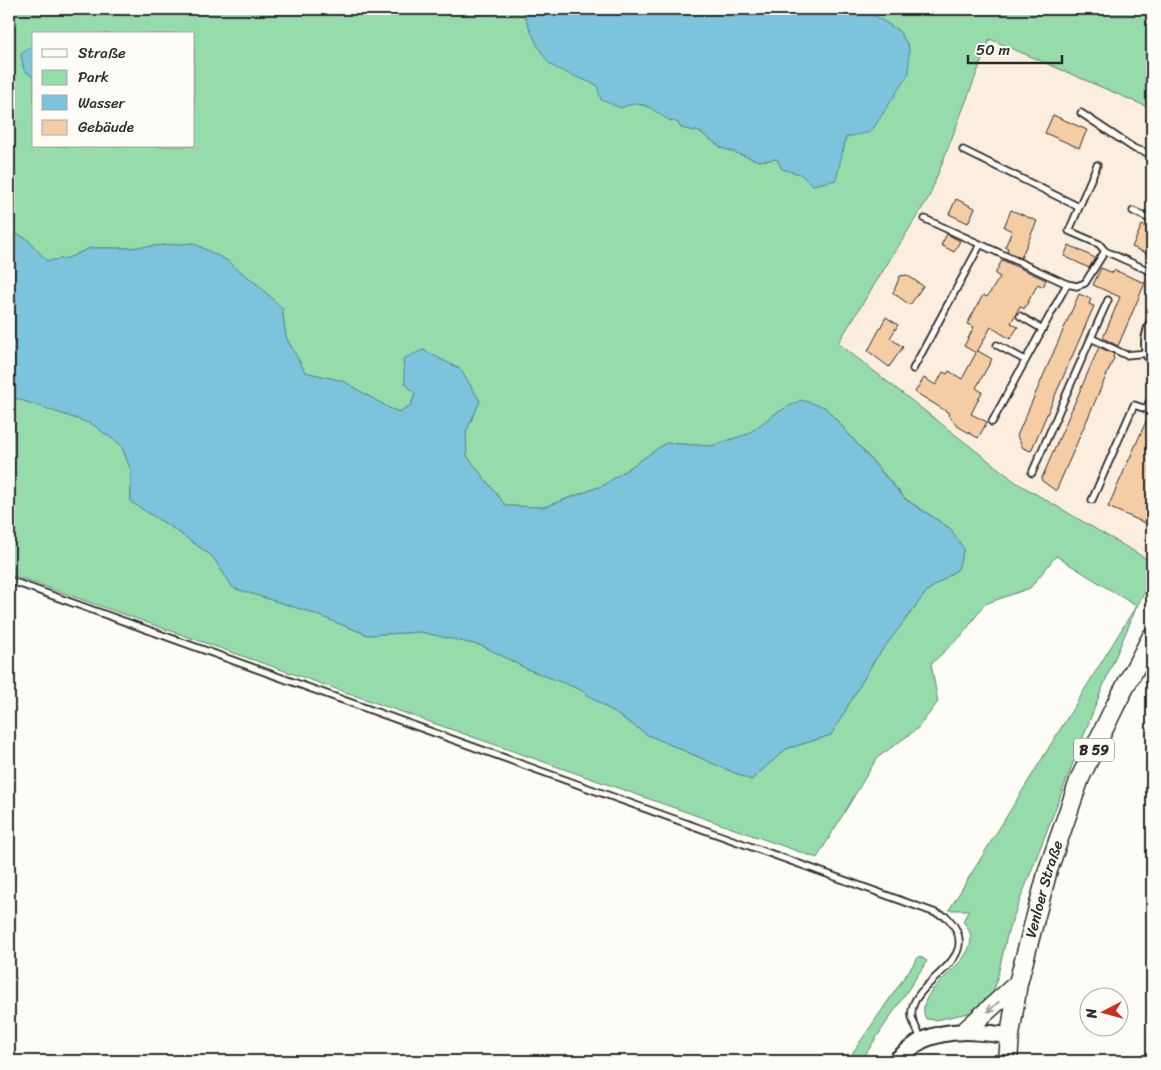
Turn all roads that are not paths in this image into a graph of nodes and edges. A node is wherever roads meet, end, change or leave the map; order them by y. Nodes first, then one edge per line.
1 (1082, 113) dead end
2 (963, 150) dead end
3 (1152, 154) edge
4 (1097, 166) dead end
5 (1079, 207) junction
6 (1133, 211) dead end
7 (925, 219) dead end
8 (1152, 220) edge
9 (980, 244) junction
10 (1105, 251) junction
11 (1152, 272) edge
12 (1067, 284) junction
13 (1108, 300) dead end
14 (1020, 316) dead end
15 (1152, 324) edge
16 (1042, 330) junction
17 (1091, 338) junction
18 (997, 345) dead end
19 (1150, 357) edge
20 (1026, 360) junction
21 (913, 369) dead end
22 (1152, 396) edge
23 (1149, 411) edge
24 (992, 422) dead end
25 (1032, 473) dead end
26 (1092, 500) dead end
27 (9, 580) edge
28 (1152, 636) edge
29 (1018, 983) junction
30 (966, 1030) junction
31 (1010, 1036) junction
32 (922, 1041) junction
33 (895, 1061) edge
34 (1008, 1061) edge

1 - 3 lane
2 - 5 lane
4 - 5 lane
5 - 10 lane
6 - 8 lane
7 - 9 lane
9 - 12 lane
9 - 21 lane
10 - 11 lane
10 - 12 lane
12 - 16 lane
13 - 17 lane
14 - 16 lane
15 - 19 street
16 - 20 lane
17 - 19 lane
17 - 25 lane
18 - 20 lane
20 - 24 lane
22 - 23 lane
23 - 26 lane
27 - 32 lane
28 - 29 main road, Venloer Straße / B 59
29 -> 30 main road
29 - 31 main road, Venloer Straße / B 59
30 - 31 main road
30 - 32 main road
31 - 34 main road, B 59
32 - 33 main road

